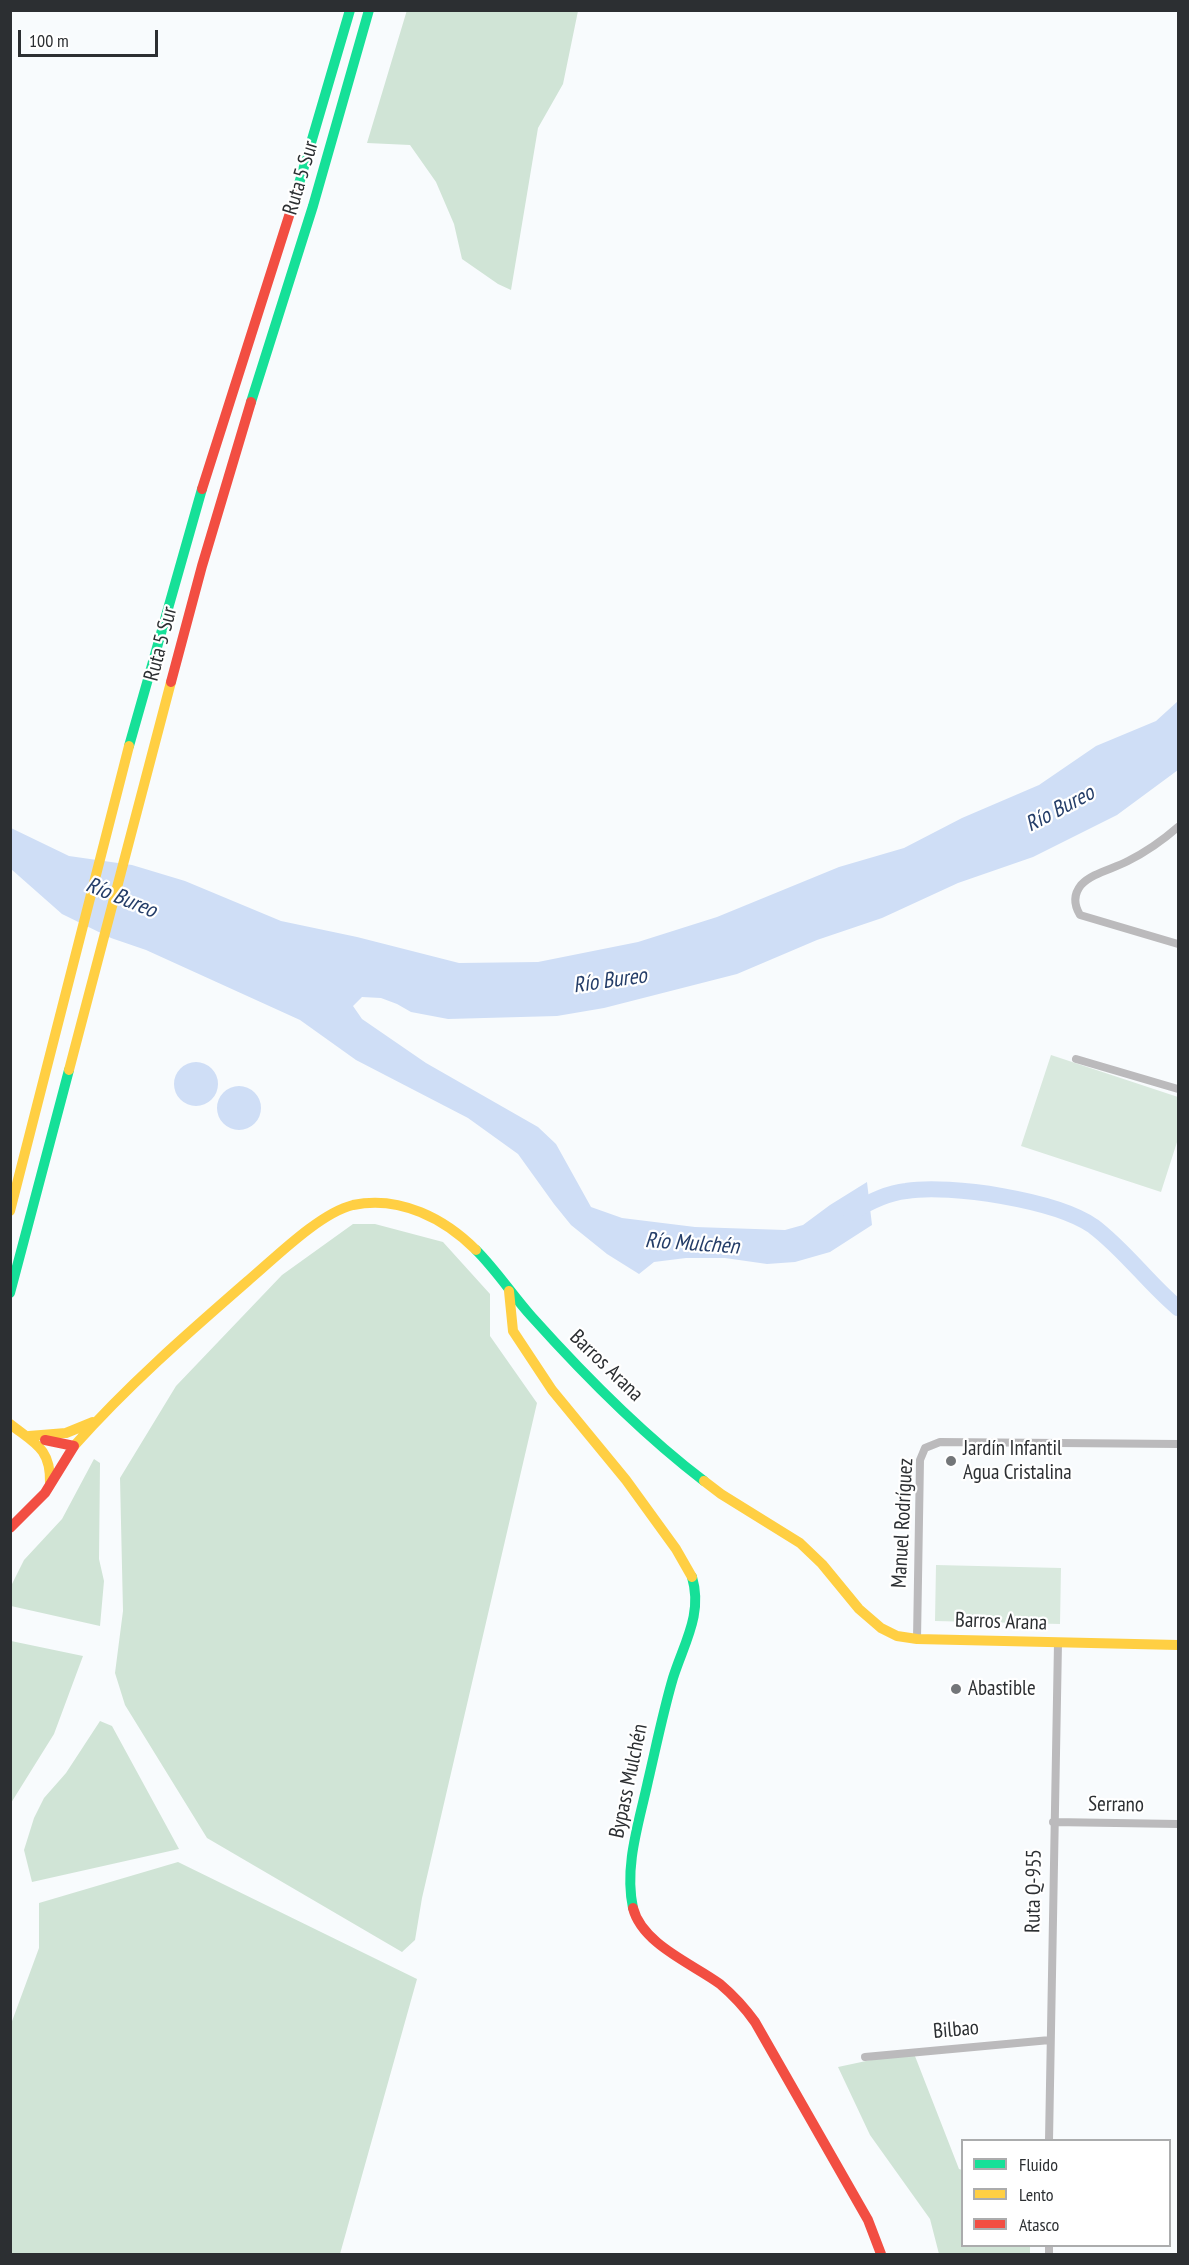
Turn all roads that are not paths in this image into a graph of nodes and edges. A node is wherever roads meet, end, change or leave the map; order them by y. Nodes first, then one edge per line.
1 (350, 10) edge
2 (369, 10) edge
3 (1179, 827) edge
4 (1179, 944) edge
5 (1076, 1059) dead end
6 (1179, 1089) edge
7 (10, 1211) edge
8 (509, 1291) junction
9 (10, 1293) edge
10 (93, 1422) junction
11 (10, 1424) edge
12 (10, 1436) edge
13 (29, 1436) junction
14 (1179, 1444) edge
15 (74, 1446) junction
16 (50, 1483) junction
17 (10, 1528) edge
18 (917, 1639) junction
19 (1058, 1643) junction
20 (1179, 1645) edge
21 (1053, 1822) junction
22 (1179, 1824) edge
23 (1050, 2040) junction
24 (865, 2056) dead end
25 (1049, 2139) edge
26 (881, 2254) edge

1 - 7 main road, Ruta 5 Sur
2 - 9 main road, Ruta 5 Sur
3 - 4 street
5 - 6 street
8 - 10 main road, Barros Arana
8 - 18 main road, Barros Arana
8 - 26 main road, Bypass Mulchén
10 - 13 main road
10 - 15 main road, Barros Arana
11 - 13 main road
12 - 13 main road
13 - 15 main road
13 - 16 main road
14 - 18 street, Manuel Rodríguez
15 - 16 main road, Barros Arana
16 - 17 main road, Barros Arana
18 - 19 main road, Barros Arana
19 - 20 main road, Barros Arana
19 - 21 street, Ruta Q-955
21 - 22 street, Serrano
21 - 23 street, Ruta Q-955
23 - 24 street, Bilbao
23 - 25 street, Ruta Q-955

